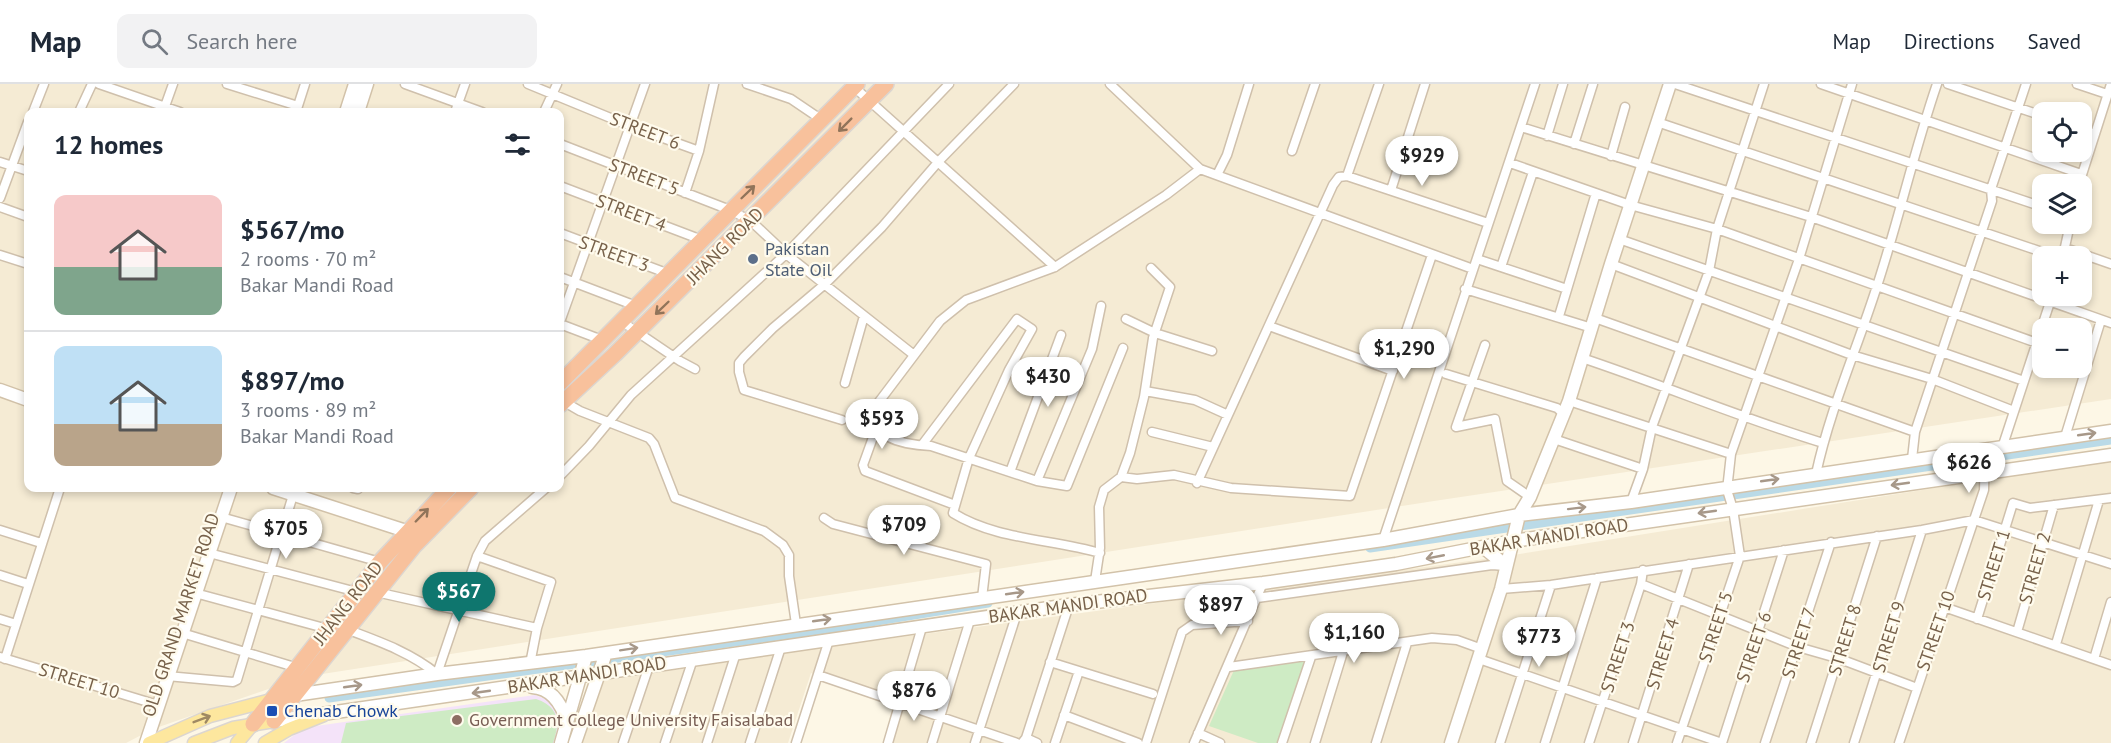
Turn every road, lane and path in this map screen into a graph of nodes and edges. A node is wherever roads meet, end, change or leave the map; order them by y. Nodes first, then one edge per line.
1 (44, 84) edge
2 (92, 84) edge
3 (99, 84) edge
4 (173, 84) edge
5 (227, 84) edge
6 (305, 84) edge
7 (355, 84) edge
8 (367, 84) edge
9 (405, 84) edge
10 (465, 84) edge
11 (528, 84) edge
12 (557, 84) edge
13 (645, 84) edge
14 (714, 84) edge
15 (747, 84) edge
16 (886, 84) edge
17 (949, 84) edge
18 (1014, 84) edge
19 (1110, 84) edge
20 (1249, 84) edge
21 (1315, 84) edge
22 (1379, 84) edge
23 (1425, 84) edge
24 (1535, 84) edge
25 (1563, 84) edge
26 (1593, 84) edge
27 (1670, 84) edge
28 (1675, 84) edge
29 (1764, 84) edge
30 (1821, 84) edge
31 (1937, 84) edge
32 (1948, 84) edge
33 (2026, 84) edge
34 (2077, 84) edge
35 (2111, 84) edge
36 (856, 85) edge
37 (1850, 88) edge
38 (553, 94) junction
39 (2107, 94) junction
40 (871, 99) junction
41 (458, 103) junction
42 (1625, 107) dead end
43 (35, 108) edge
44 (81, 108) edge
45 (159, 108) edge
46 (165, 108) edge
47 (294, 108) edge
48 (297, 108) edge
49 (356, 108) edge
50 (358, 108) edge
51 (456, 108) edge
52 (471, 108) edge
53 (546, 108) edge
54 (2018, 108) junction
55 (1756, 111) junction
56 (2032, 112) edge
57 (822, 120) junction
58 (1925, 120) junction
59 (1657, 122) junction
60 (630, 126) junction
61 (1521, 127) junction
62 (904, 130) junction
63 (24, 132) edge
64 (2094, 134) joint
65 (1547, 136) junction
66 (1834, 136) junction
67 (1574, 144) junction
68 (564, 146) edge
69 (2005, 148) junction
70 (1743, 150) junction
71 (699, 151) junction
72 (1292, 151) dead end
73 (1611, 156) junction
74 (939, 161) junction
75 (0, 162) edge
76 (1510, 163) junction
77 (1911, 163) junction
78 (1642, 165) junction
79 (11, 166) junction
80 (615, 166) junction
81 (1200, 169) junction
82 (24, 170) edge
83 (1533, 172) junction
84 (2081, 174) joint
85 (1217, 175) junction
86 (1347, 176) junction
87 (1823, 179) junction
88 (564, 188) edge
89 (1991, 189) junction
90 (1391, 190) junction
91 (684, 193) junction
92 (1596, 193) junction
93 (1730, 193) junction
94 (0, 198) edge
95 (602, 202) junction
96 (2032, 203) edge
97 (1630, 205) junction
98 (1899, 205) junction
99 (0, 207) edge
100 (729, 210) junction
101 (1320, 214) junction
102 (24, 216) edge
103 (1811, 217) junction
104 (751, 221) junction
105 (1488, 223) junction
106 (1717, 229) junction
107 (1982, 232) junction
108 (564, 235) edge
109 (702, 240) junction
110 (1619, 240) junction
111 (587, 244) junction
112 (1888, 245) junction
113 (2032, 249) edge
114 (786, 254) junction
115 (0, 255) edge
116 (1432, 255) junction
117 (1477, 259) junction
118 (1799, 259) junction
119 (2092, 259) edge
120 (24, 263) edge
121 (1611, 264) junction
122 (2111, 264) edge
123 (1055, 267) junction
124 (1502, 267) junction
125 (1151, 268) dead end
126 (1473, 269) junction
127 (1709, 271) junction
128 (1968, 273) junction
129 (669, 274) junction
130 (564, 280) edge
131 (573, 283) junction
132 (825, 284) junction
133 (1878, 285) junction
134 (1568, 288) junction
135 (1465, 289) junction
136 (2032, 292) edge
137 (1700, 295) junction
138 (1785, 298) junction
139 (636, 306) junction
140 (1101, 306) dead end
141 (2070, 306) edge
142 (564, 311) edge
143 (1956, 314) junction
144 (864, 316) junction
145 (1558, 316) junction
146 (1126, 319) dead end
147 (2102, 320) junction
148 (621, 321) junction
149 (1593, 323) junction
150 (2111, 323) edge
151 (564, 325) edge
152 (1777, 325) junction
153 (1269, 326) junction
154 (1863, 326) junction
155 (637, 333) junction
156 (1155, 333) junction
157 (1061, 335) dead end
158 (602, 340) junction
159 (2032, 341) edge
160 (1485, 345) dead end
161 (1123, 348) dead end
162 (1678, 349) junction
163 (1212, 351) dead end
164 (1942, 353) junction
165 (914, 355) junction
166 (1852, 355) junction
167 (674, 356) junction
168 (1582, 358) junction
169 (2032, 358) edge
170 (695, 369) dead end
171 (1393, 371) junction
172 (1446, 374) dead end
173 (1759, 378) junction
174 (564, 379) edge
175 (1932, 379) junction
176 (2024, 381) junction
177 (1471, 382) junction
178 (845, 383) dead end
179 (1666, 386) junction
180 (0, 391) edge
181 (1144, 391) junction
182 (24, 399) edge
183 (564, 399) edge
184 (1569, 401) junction
185 (564, 403) edge
186 (1836, 404) junction
187 (2014, 411) junction
188 (1564, 414) junction
189 (1228, 416) junction
190 (1744, 418) junction
191 (842, 420) dead end
192 (608, 422) junction
193 (1652, 427) junction
194 (876, 429) junction
195 (2111, 431) edge
196 (1152, 432) dead end
197 (1915, 432) junction
198 (2065, 437) junction
199 (1554, 439) junction
200 (1823, 442) junction
201 (922, 446) junction
202 (1213, 447) junction
203 (2002, 448) junction
204 (1985, 450) junction
205 (1731, 454) junction
206 (2111, 455) edge
207 (969, 458) junction
208 (1912, 459) junction
209 (1643, 470) junction
210 (564, 472) edge
211 (1010, 472) junction
212 (1985, 472) junction
213 (1816, 474) junction
214 (1121, 477) junction
215 (1037, 481) junction
216 (1197, 483) junction
217 (1727, 488) junction
218 (59, 492) edge
219 (221, 492) edge
220 (230, 492) edge
221 (284, 492) edge
222 (445, 492) edge
223 (467, 492) edge
224 (541, 492) edge
225 (293, 495) junction
226 (1530, 497) junction
227 (2111, 498) edge
228 (2099, 500) junction
229 (1631, 502) junction
230 (2054, 504) junction
231 (954, 505) junction
232 (1731, 505) junction
233 (221, 517) junction
234 (1518, 517) junction
235 (824, 518) dead end
236 (1974, 520) junction
237 (2004, 530) junction
238 (0, 531) edge
239 (406, 531) junction
240 (1922, 531) junction
241 (281, 534) junction
242 (1877, 536) junction
243 (1514, 537) junction
244 (1383, 540) junction
245 (1831, 542) junction
246 (2042, 542) junction
247 (41, 543) junction
248 (1483, 547) junction
249 (1784, 550) junction
250 (209, 553) junction
251 (1100, 553) junction
252 (477, 556) junction
253 (1740, 556) junction
254 (2083, 556) junction
255 (380, 562) junction
256 (1689, 564) junction
257 (2111, 564) edge
258 (1506, 566) junction
259 (270, 569) junction
260 (1643, 570) junction
261 (0, 575) edge
262 (1597, 578) junction
263 (1095, 582) junction
264 (1263, 583) junction
265 (28, 584) junction
266 (1641, 584) junction
267 (1551, 585) junction
268 (1501, 589) junction
269 (357, 592) junction
270 (375, 592) junction
271 (195, 593) junction
272 (982, 598) junction
273 (1257, 598) junction
274 (1680, 598) junction
275 (2111, 602) edge
276 (936, 604) junction
277 (1069, 605) junction
278 (1944, 608) junction
279 (459, 609) junction
280 (258, 610) junction
281 (1017, 613) junction
282 (1720, 616) junction
283 (0, 619) edge
284 (1977, 619) junction
285 (970, 620) junction
286 (1248, 621) junction
287 (16, 624) junction
288 (796, 624) junction
289 (939, 624) junction
290 (922, 627) junction
291 (537, 628) junction
292 (327, 629) junction
293 (346, 629) junction
294 (2017, 632) junction
295 (182, 633) junction
296 (1760, 633) junction
297 (829, 640) junction
298 (1407, 644) junction
299 (2056, 644) junction
300 (781, 646) junction
301 (1798, 647) junction
302 (245, 652) junction
303 (1343, 652) junction
304 (606, 653) junction
305 (736, 653) junction
306 (1480, 654) junction
307 (586, 656) junction
308 (1311, 657) junction
309 (2, 658) edge
310 (693, 659) junction
311 (1840, 659) junction
312 (2094, 659) junction
313 (1050, 662) junction
314 (530, 664) junction
315 (2111, 665) edge
316 (650, 666) junction
317 (1229, 667) junction
318 (298, 668) junction
319 (1079, 671) junction
320 (1878, 673) junction
321 (437, 674) junction
322 (600, 674) junction
323 (818, 675) junction
324 (1523, 675) junction
325 (168, 676) junction
326 (580, 677) junction
327 (520, 686) junction
328 (1917, 688) junction
329 (1563, 689) junction
330 (1153, 694) dead end
331 (295, 695) junction
332 (274, 699) junction
333 (901, 702) junction
334 (1604, 702) junction
335 (154, 704) junction
336 (324, 715) junction
337 (1064, 715) junction
338 (1642, 716) junction
339 (940, 718) junction
340 (274, 721) junction
341 (568, 723) junction
342 (253, 724) junction
343 (1682, 728) junction
344 (979, 731) junction
345 (1198, 733) junction
346 (1024, 741) edge
347 (140, 743) edge
348 (147, 743) edge
349 (194, 743) edge
350 (237, 743) edge
351 (256, 743) edge
352 (265, 743) edge
353 (561, 743) edge
354 (575, 743) edge
355 (623, 743) edge
356 (665, 743) edge
357 (707, 743) edge
358 (750, 743) edge
359 (796, 743) edge
360 (888, 743) edge
361 (932, 743) edge
362 (975, 743) edge
363 (1017, 743) edge
364 (1037, 743) edge
365 (1055, 743) edge
366 (1138, 743) edge
367 (1146, 743) edge
368 (1194, 743) edge
369 (1220, 743) edge
370 (1282, 743) edge
371 (1315, 743) edge
372 (1376, 743) edge
373 (1451, 743) edge
374 (1500, 743) edge
375 (1545, 743) edge
376 (1589, 743) edge
377 (1633, 743) edge
378 (1677, 743) edge
379 (1722, 743) edge
380 (1765, 743) edge
381 (1811, 743) edge
382 (1854, 743) edge
383 (1899, 743) edge

1 - 43 street
2 - 44 street
3 - 45 street
4 - 46 street
5 - 47 street
6 - 48 street
7 - 49 main road
8 - 50 main road
9 - 41 street
10 - 41 street
11 - 38 street, STREET 6
12 - 38 street
13 - 60 street
14 - 71 street, STREET 6
15 - 57 street
16 - 40 highway, JHANG ROAD
17 - 62 street
18 - 74 street
19 - 81 street
20 - 85 street
21 - 72 street
22 - 86 street
23 - 90 street
24 - 61 street
25 - 65 street
26 - 67 street
27 - 59 main road
28 - 55 street
29 - 55 street
30 - 37 street
31 - 58 street
32 - 54 street
33 - 54 street
34 - 39 street
35 - 39 street
36 - 40 street
36 - 57 highway, JHANG ROAD
37 - 58 street
37 - 66 street, STREET 5
38 - 53 street
38 - 60 street, STREET 6
39 - 64 street
40 - 62 street
40 -> 104 highway, JHANG ROAD
41 - 51 street
41 - 52 street
42 - 73 street
54 - 56 street
54 - 69 street
55 - 66 street
55 - 70 street
100 -> 57 highway, JHANG ROAD
58 - 69 street
58 - 77 street
59 - 70 street
59 - 78 main road
60 - 71 street, STREET 6
60 - 80 street
61 - 65 street
61 - 76 street
62 - 74 street
62 - 114 street
63 - 79 street
64 - 84 street
65 - 67 street
66 - 77 street
66 - 87 street, STREET 5
67 - 73 street
68 - 80 street, STREET 5
69 - 84 street
69 - 89 street
70 - 87 street
70 - 93 street
71 - 91 street
73 - 78 street
74 - 123 street
74 - 132 street
75 - 79 street
76 - 83 street
76 - 105 street
77 - 89 street
77 - 98 street
78 - 93 street
78 - 97 main road
79 - 82 street
79 - 94 street
80 - 91 street, STREET 5
80 - 95 street
81 - 85 street
81 - 123 street
83 - 92 street
83 - 124 street
85 - 101 street
86 - 90 street
86 - 101 street
87 - 98 street
87 - 103 street, STREET 5
88 - 95 street, STREET 4
89 - 96 street
89 - 107 street
90 - 105 street
91 - 100 street, STREET 5
92 - 97 street
92 - 134 street
93 - 103 street
93 - 106 street
95 - 109 street, STREET 4
95 - 111 street
97 - 106 street
97 - 110 main road
98 - 107 street
98 - 112 street
99 - 102 street
100 - 104 street, STREET 5
100 - 109 highway, JHANG ROAD
101 - 116 street
101 - 153 street
103 - 112 street
103 - 118 street, STREET 5
104 - 114 street, STREET 5
104 -> 155 highway, JHANG ROAD
105 - 117 street
106 - 118 street
106 - 127 street
107 - 113 street
107 - 128 street
108 - 111 street, STREET 3
109 - 129 highway, JHANG ROAD
110 - 121 main road
110 - 127 street
111 - 129 street, STREET 3
111 - 131 street
112 - 128 street
112 - 133 street
114 - 132 street, STREET 5
114 - 167 street
115 - 120 street
116 - 126 street
116 - 171 street
117 - 124 street
117 - 126 street
118 - 133 street
118 - 138 street, STREET 5
119 - 122 street
121 - 137 street
121 - 149 main road
123 - 165 street
124 - 134 street
125 - 156 street
126 - 135 street
127 - 137 street
127 - 138 street
128 - 136 street
128 - 143 street
129 - 139 highway, JHANG ROAD
130 - 131 street
131 - 139 street
131 - 142 street
132 - 144 street, STREET 5
132 - 191 street
133 - 143 street
133 - 154 street
134 - 145 street
135 - 145 street
135 - 244 street
137 - 152 street
137 - 162 street
138 - 152 street, STREET 5
138 - 154 street
139 - 148 highway, JHANG ROAD
140 - 215 street
141 - 147 street
143 - 159 street
143 - 164 street
144 - 165 street, STREET 5
144 - 178 street
145 - 149 street
146 - 156 street
147 - 150 street
147 - 198 street
148 - 155 street
148 - 158 highway, JHANG ROAD
149 - 162 street
149 - 168 main road
151 - 158 street
152 - 166 street
152 - 173 street, STREET 5
153 - 171 street
153 - 189 street
154 - 164 street
154 - 166 street
155 - 167 street
155 - 183 highway, JHANG ROAD
156 - 163 street
156 - 181 street
157 - 211 street
158 - 174 highway, JHANG ROAD
160 - 177 street
161 - 215 street
162 - 173 street
162 - 179 street
164 - 175 street
164 - 176 street
165 - 194 street
166 - 175 street
166 - 186 street
167 - 170 street
167 - 192 street
168 - 179 street
168 - 184 main road
169 - 176 street
171 - 216 street
172 - 177 street
173 - 186 street
173 - 190 street, STREET 5
175 - 187 street
175 - 197 street
176 - 187 street
177 - 188 street
177 - 226 street
179 - 190 street
179 - 193 street
180 - 182 main road
181 - 189 street
181 - 214 street
184 - 188 main road
184 - 193 street
185 - 192 street
186 - 197 street
186 - 200 street
187 - 203 street
188 - 199 main road
189 - 202 street
190 - 200 street
190 - 205 street, STREET 5
192 - 210 street
192 - 288 street
193 - 205 street
193 - 209 street
194 - 201 street
194 - 231 street
198 -> 195 main road, BAKAR MANDI ROAD
196 - 202 street
197 - 208 street
198 - 203 main road, BAKAR MANDI ROAD
199 - 209 street
199 - 226 main road
200 - 213 street
201 - 207 street
201 - 207 street
202 - 216 street
203 - 204 main road, BAKAR MANDI ROAD
204 - 208 main road, BAKAR MANDI ROAD
204 - 212 street, STREET 10
205 - 217 street, STREET 5
206 - 212 main road, BAKAR MANDI ROAD
207 - 211 street
207 - 231 street
208 - 213 main road, BAKAR MANDI ROAD
209 - 229 street
211 - 215 street
212 -> 232 main road, BAKAR MANDI ROAD
212 - 236 street, STREET 10
217 -> 213 main road, BAKAR MANDI ROAD
214 - 216 street
214 - 251 street
217 - 229 main road, BAKAR MANDI ROAD
217 - 232 street, STREET 5
218 - 247 street
219 - 335 main road, OLD GRAND MARKET ROAD
220 - 233 main road, OLD GRAND MARKET ROAD
221 - 225 main road
239 -> 222 highway, JHANG ROAD
223 - 270 highway, JHANG ROAD
224 - 252 street
225 - 239 main road
225 - 241 street
226 - 234 main road
227 - 228 street, STREET 1
228 - 230 street, STREET 1
228 - 254 street
234 -> 229 main road, BAKAR MANDI ROAD
230 - 237 street, STREET 1
230 - 246 street, STREET 2
231 - 251 street
232 -> 243 main road, BAKAR MANDI ROAD
232 - 253 street, STREET 5
233 - 241 street
233 - 250 main road, OLD GRAND MARKET ROAD
234 - 243 main road
234 - 244 main road, BAKAR MANDI ROAD
235 - 272 street
236 - 237 street
236 - 240 street
236 - 278 street, STREET 10
237 - 246 street
237 - 284 street, STREET 1
238 - 247 street
239 - 255 highway, JHANG ROAD
240 - 242 street
240 - 320 street, STREET 9
241 - 255 street
241 - 259 street
242 - 245 street
242 - 311 street, STREET 8
243 - 248 main road, BAKAR MANDI ROAD
243 - 258 main road
244 - 263 main road, BAKAR MANDI ROAD
245 - 249 street
245 - 301 street, STREET 7
246 - 254 street
246 - 294 street, STREET 2
247 - 265 street
248 - 258 main road
248 -> 264 main road, BAKAR MANDI ROAD
249 - 253 street
249 - 296 street, STREET 6
250 - 259 street
250 - 271 main road, OLD GRAND MARKET ROAD
251 - 263 street
252 - 279 street
252 - 291 street
253 - 256 street
253 - 282 street, STREET 5
254 - 257 street
254 - 299 street
255 - 269 highway, JHANG ROAD
256 - 260 street
256 - 274 street, STREET 4
258 - 268 main road
258 - 273 street
259 - 269 street
259 - 280 street
260 - 262 street
260 - 266 street, STREET 3
261 - 265 street
262 - 267 street
262 - 329 street
272 -> 263 main road, BAKAR MANDI ROAD
264 - 273 street
264 - 277 main road, BAKAR MANDI ROAD
265 - 287 street
266 - 274 street
266 - 334 street, STREET 3
267 - 268 street
267 - 324 street
268 - 306 main road
269 - 292 highway, JHANG ROAD
270 - 279 street
270 - 293 highway, JHANG ROAD
271 - 280 street
271 - 295 main road, OLD GRAND MARKET ROAD
272 - 276 main road, BAKAR MANDI ROAD
273 - 286 street
274 - 282 street
274 - 338 street, STREET 4
275 - 312 street
288 -> 276 main road, BAKAR MANDI ROAD
276 - 289 main road
277 - 281 main road, BAKAR MANDI ROAD
277 - 313 street
278 - 284 street
278 - 328 street, STREET 10
279 - 291 street
279 - 321 street
280 - 292 street
280 - 302 street
281 - 285 main road, BAKAR MANDI ROAD
281 - 344 street
282 - 296 street
282 - 343 street, STREET 5
283 - 287 street
284 - 294 street
285 - 289 main road, BAKAR MANDI ROAD
285 - 339 street
286 - 317 street
286 - 367 street
287 - 309 street
304 -> 288 main road, BAKAR MANDI ROAD
289 - 290 main road, BAKAR MANDI ROAD
290 - 297 main road, BAKAR MANDI ROAD
290 - 333 street
291 - 314 street
292 - 318 highway, JHANG ROAD
293 - 321 street
293 - 331 highway, JHANG ROAD
294 - 299 street
295 - 302 street
295 - 325 main road, OLD GRAND MARKET ROAD
296 - 301 street
296 - 379 street, STREET 6
297 - 300 main road, BAKAR MANDI ROAD
297 - 323 street
298 - 303 street
298 - 306 street
298 - 372 street
299 - 312 street
300 - 305 main road, BAKAR MANDI ROAD
300 - 358 street
301 - 311 street
301 - 380 street, STREET 7
302 - 318 street
302 - 325 street
303 - 308 street
303 - 371 street
304 - 307 main road, BAKAR MANDI ROAD
304 - 322 main road
305 - 310 main road, BAKAR MANDI ROAD
305 - 357 street
306 - 324 street
306 - 373 main road
307 - 314 main road, BAKAR MANDI ROAD
307 - 326 main road
308 - 317 street
308 - 370 street
309 - 335 street, STREET 10
310 - 316 main road, BAKAR MANDI ROAD
310 - 356 street
311 - 320 street
311 - 381 street, STREET 8
312 - 315 street
313 - 319 street
313 - 346 street
314 - 321 main road, BAKAR MANDI ROAD
316 - 322 main road, BAKAR MANDI ROAD
316 - 355 street
317 - 345 street
318 - 332 highway, JHANG ROAD
319 - 330 street
319 - 337 street
320 - 328 street
320 - 382 street, STREET 9
331 -> 321 main road, BAKAR MANDI ROAD
322 - 326 main road, BAKAR MANDI ROAD
322 - 354 main road
323 - 333 street
323 - 359 street
324 - 329 street
324 - 374 street
325 - 335 main road, OLD GRAND MARKET ROAD
326 - 327 main road, BAKAR MANDI ROAD
326 - 341 main road
327 -> 336 main road, BAKAR MANDI ROAD
327 - 341 main road
328 - 383 street, STREET 10
329 - 334 street
329 - 375 street
331 - 332 main road
331 - 340 highway, JHANG ROAD
332 - 342 highway, JHANG ROAD
348 -> 332 main road
333 - 339 street
333 - 360 street
334 - 338 street
334 - 376 street, STREET 3
335 - 347 main road, OLD GRAND MARKET ROAD
335 - 348 main road, OLD GRAND MARKET ROAD
336 - 340 main road, BAKAR MANDI ROAD
336 - 352 main road
337 - 365 street
337 - 366 street
338 - 343 street
338 - 377 street, STREET 4
339 - 344 street
339 - 361 street
340 - 342 main road
340 - 351 main road
341 - 353 main road
342 - 349 main road
342 - 350 main road
343 - 378 street, STREET 5
343 - 379 street
344 - 362 street
344 - 363 street
345 - 368 street
345 - 369 street
346 - 364 street

